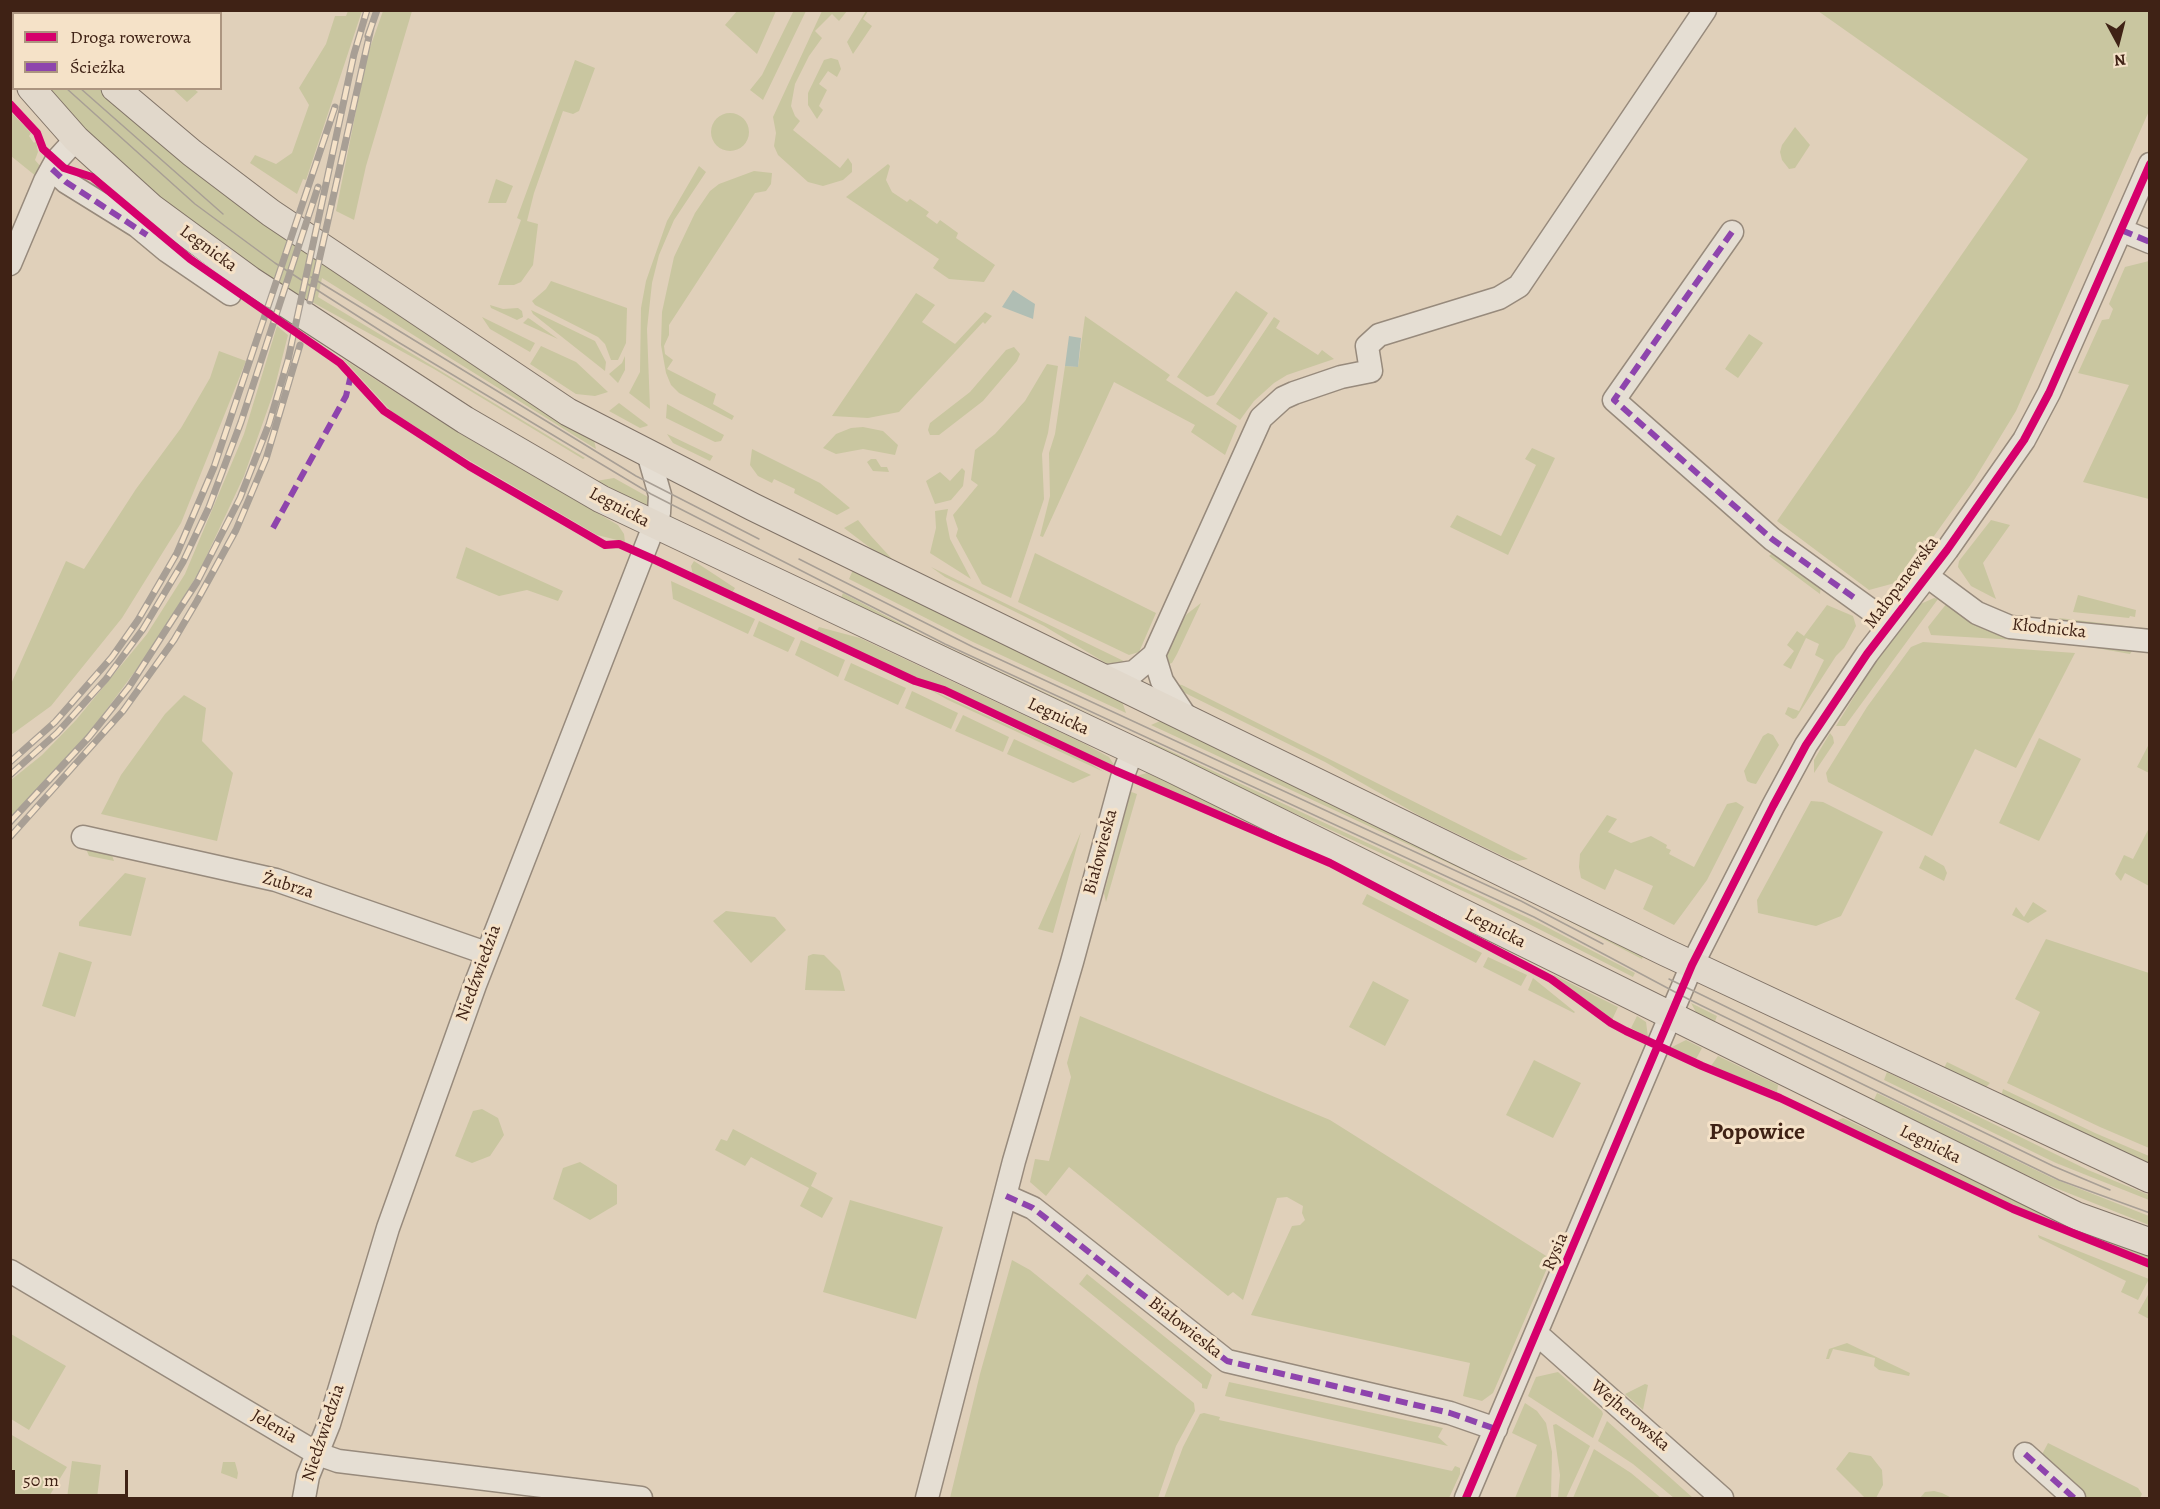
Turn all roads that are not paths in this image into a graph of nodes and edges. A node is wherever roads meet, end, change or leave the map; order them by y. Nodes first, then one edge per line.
1 (1705, 10) edge
2 (33, 90) edge
3 (117, 90) edge
4 (76, 139) junction
5 (2150, 164) edge
6 (51, 169) junction
7 (2121, 230) junction
8 (1732, 232) dead end
9 (2150, 242) edge
10 (10, 264) edge
11 (230, 294) dead end
12 (648, 453) junction
13 (655, 526) junction
14 (1926, 576) junction
15 (1890, 624) junction
16 (2150, 641) edge
17 (1154, 655) junction
18 (1101, 678) junction
19 (1188, 720) junction
20 (1132, 752) junction
21 (83, 837) dead end
22 (486, 953) junction
23 (1692, 965) junction
24 (1670, 1017) junction
25 (2150, 1179) edge
26 (1006, 1196) junction
27 (2150, 1242) edge
28 (10, 1271) edge
29 (1537, 1334) junction
30 (1496, 1429) junction
31 (318, 1454) junction
32 (2025, 1455) dead end
33 (304, 1498) edge
34 (641, 1498) edge
35 (927, 1498) edge
36 (1466, 1498) edge
37 (1722, 1498) edge
38 (2074, 1498) edge

1 - 17 street
2 - 4 main road, Legnicka
3 - 12 main road
4 - 6 street
4 - 13 main road, Legnicka
5 - 7 street, Małopanewska
6 - 10 street
6 - 11 street
7 - 9 street
7 - 14 street, Małopanewska
8 - 15 street
12 - 13 street, Niedźwiedzia
12 - 18 main road
13 - 20 main road, Legnicka
13 - 22 street, Niedźwiedzia
14 - 15 street, Małopanewska
14 - 16 street, Kłodnicka
15 - 23 street, Małopanewska
17 - 18 street
17 - 19 street
18 - 19 main road
19 - 23 main road
20 - 24 main road, Legnicka
20 - 26 street, Białowieska
21 - 22 street, Żubrza
22 - 31 street, Niedźwiedzia
23 - 24 street, Małopanewska
23 - 25 main road
24 - 27 main road, Legnicka
24 - 29 street, Rysia
26 - 30 street, Białowieska
26 - 35 street, Białowieska
28 - 31 street, Jelenia
29 - 30 street, Rysia
29 - 37 street, Wejherowska
30 - 36 street, Rysia
31 - 33 street, Niedźwiedzia
31 - 34 street, Jelenia
32 - 38 street

